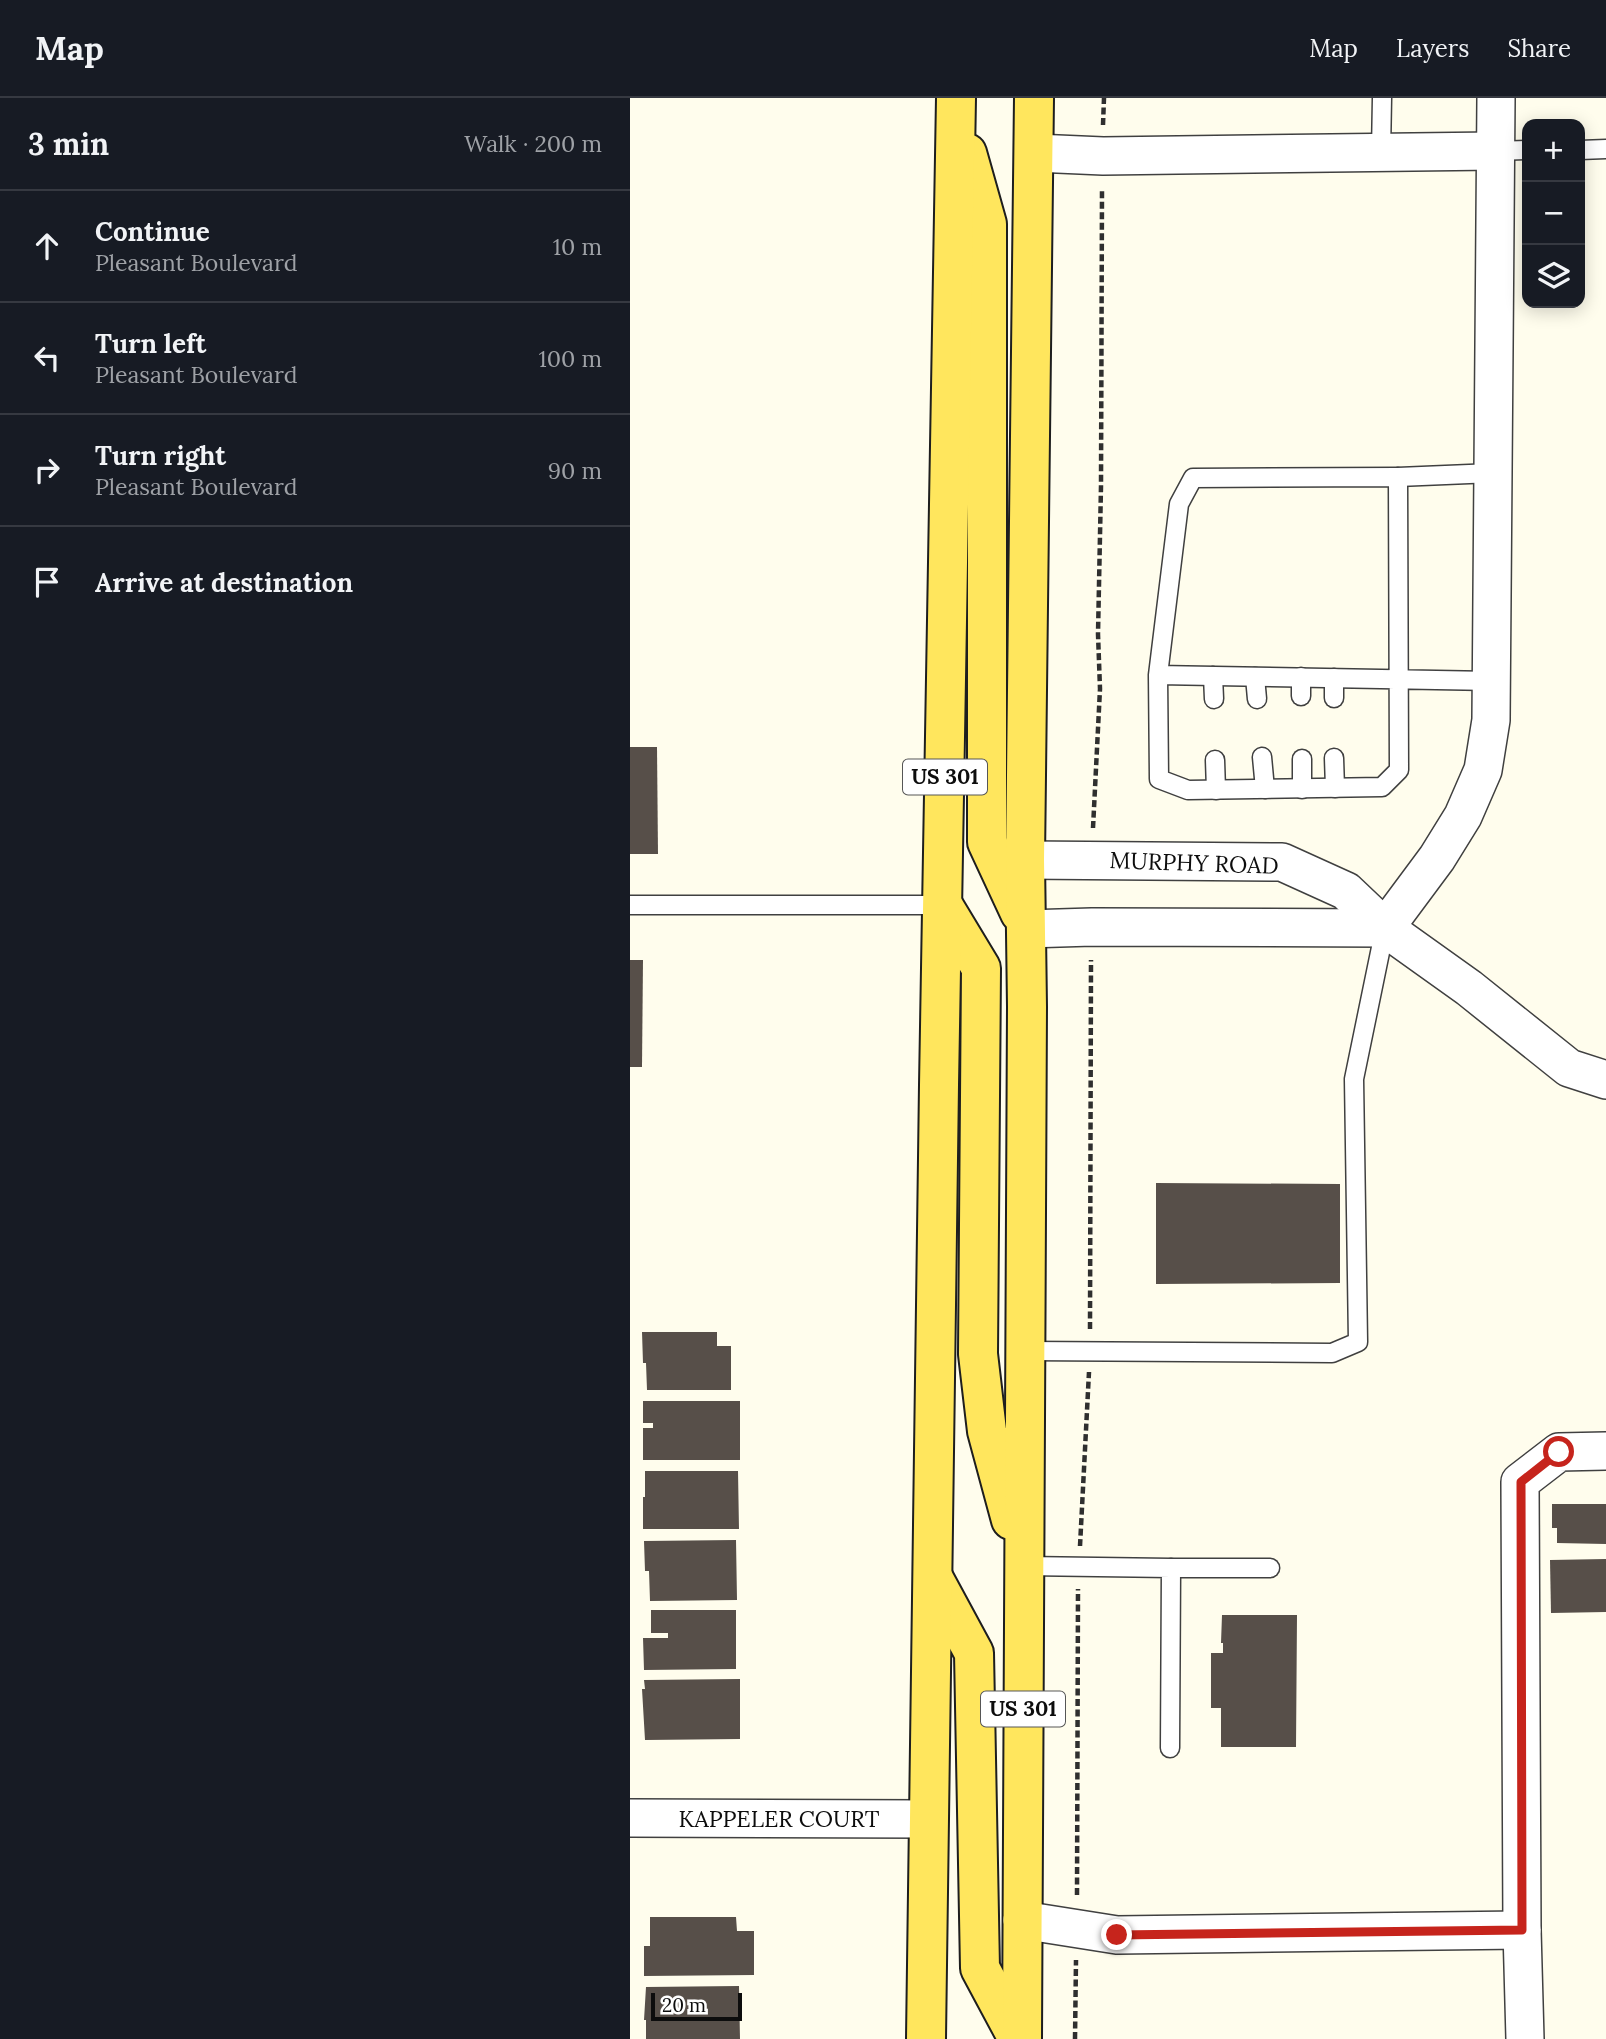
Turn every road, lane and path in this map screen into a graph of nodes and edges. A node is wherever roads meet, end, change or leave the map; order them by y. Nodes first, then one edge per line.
1 (1104, 98) edge
2 (1382, 98) edge
3 (1496, 98) edge
4 (956, 106) edge
5 (1030, 120) edge
6 (1104, 126) dead end
7 (1606, 149) edge
8 (1585, 150) edge
9 (1511, 151) edge
10 (1381, 152) junction
11 (1102, 184) dead end
12 (1493, 473) junction
13 (1398, 477) junction
14 (1158, 675) junction
15 (1213, 676) junction
16 (1255, 677) junction
17 (1334, 678) junction
18 (1399, 680) junction
19 (1492, 681) junction
20 (1334, 698) dead end
21 (1214, 699) dead end
22 (1257, 699) dead end
23 (1262, 757) dead end
24 (1302, 758) dead end
25 (1335, 758) dead end
26 (1215, 760) dead end
27 (1335, 788) junction
28 (1265, 789) junction
29 (1302, 789) junction
30 (1216, 790) junction
31 (1093, 838) dead end
32 (1025, 860) junction
33 (630, 905) edge
34 (943, 905) junction
35 (1385, 928) junction
36 (1027, 929) junction
37 (1091, 975) dead end
38 (1606, 1080) edge
39 (1026, 1351) junction
40 (1090, 1351) junction
41 (1606, 1451) edge
42 (1024, 1566) junction
43 (1079, 1566) junction
44 (1171, 1568) junction
45 (1270, 1568) dead end
46 (933, 1577) junction
47 (1170, 1748) dead end
48 (630, 1818) edge
49 (928, 1832) junction
50 (630, 1843) edge
51 (1077, 1897) dead end
52 (1022, 1920) junction
53 (1522, 1930) junction
54 (1076, 1953) dead end
55 (926, 2039) edge
56 (1020, 2039) edge
57 (1075, 2039) edge
58 (1525, 2039) edge

1 - 6 path
2 - 10 lane
3 - 9 street
4 - 34 main road, US 301
4 - 36 main road
5 - 10 street
5 - 32 main road, US 301
7 - 8 lane
9 - 10 street
9 - 12 street
11 - 31 path
12 - 13 lane
12 - 19 street
13 - 14 lane
13 - 18 lane
14 - 15 lane
14 - 30 lane
15 - 16 lane
15 - 21 lane
16 - 17 lane
16 - 22 lane
17 - 18 lane
17 - 20 lane
18 - 19 lane
18 - 27 lane
19 - 35 street
23 - 28 lane
24 - 29 lane
25 - 27 lane
26 - 30 lane
27 - 29 lane
28 - 29 lane
28 - 30 lane
32 - 35 street, MURPHY ROAD
32 - 36 main road, US 301
33 - 34 lane
34 - 42 main road
34 - 46 main road, US 301
35 - 36 street
35 - 38 street, MURPHY ROAD
35 - 40 lane
36 - 39 main road, US 301
37 - 40 path
39 - 40 lane
39 - 42 main road, US 301
40 - 43 path
41 - 53 street
42 - 43 lane
42 - 52 main road, US 301
43 - 44 lane
43 - 51 path
44 - 45 lane
44 - 47 lane
46 - 49 main road, US 301
46 - 56 main road
48 - 49 street, KAPPELER COURT
49 - 50 street, KAPPELER COURT
49 - 55 main road, US 301
52 - 53 street
52 - 56 main road, US 301
53 - 58 street
54 - 57 path

